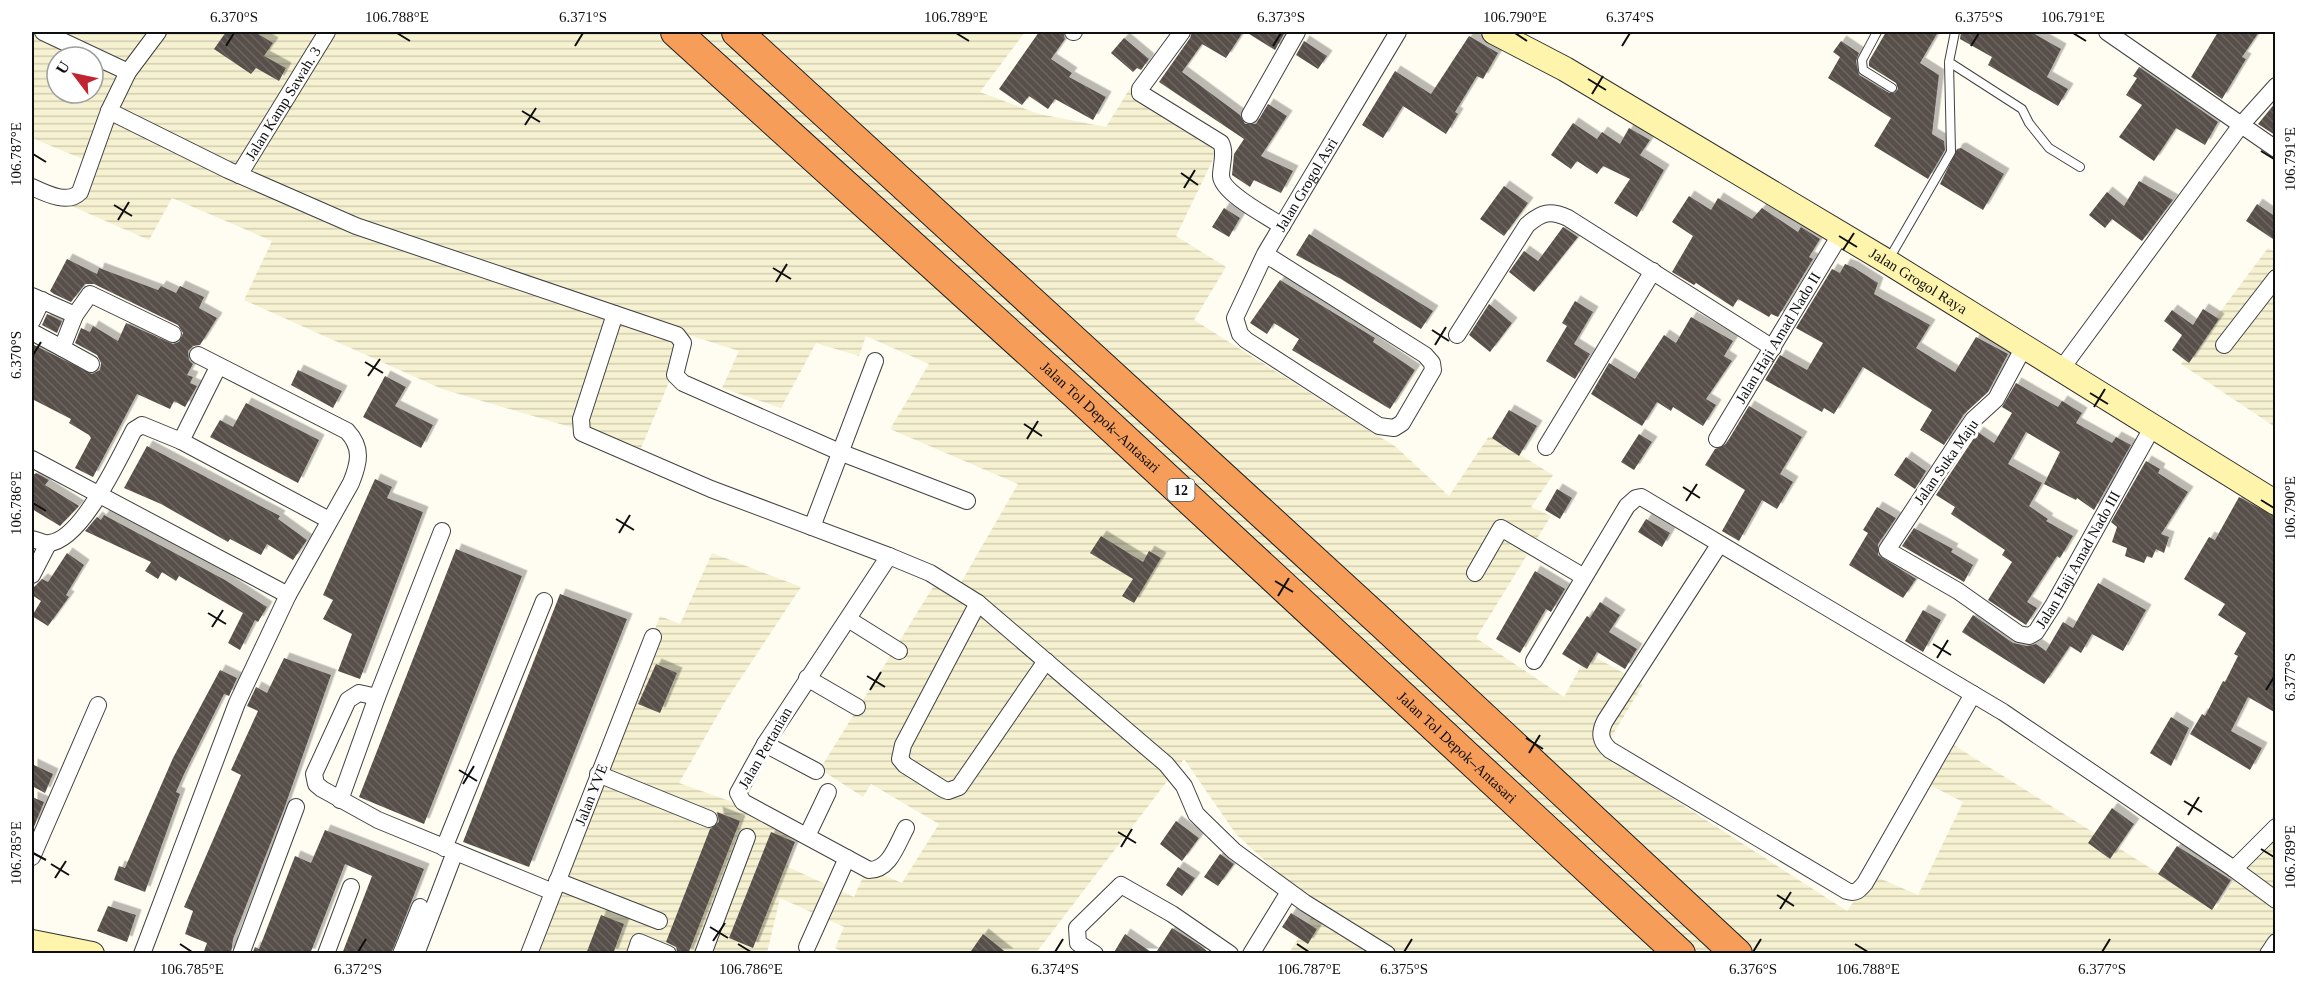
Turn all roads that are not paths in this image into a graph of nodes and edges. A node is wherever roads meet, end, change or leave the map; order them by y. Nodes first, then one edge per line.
1 (43, 32) edge
2 (158, 32) edge
3 (327, 32) edge
4 (676, 32) edge
5 (737, 32) edge
6 (1182, 32) edge
7 (1297, 32) edge
8 (1398, 32) edge
9 (1494, 32) edge
10 (1877, 32) edge
11 (1955, 32) edge
12 (2107, 32) edge
13 (1949, 62) junction
14 (128, 72) junction
15 (2276, 86) edge
16 (1892, 88) dead end
17 (109, 111) junction
18 (1250, 115) dead end
19 (2241, 125) junction
20 (2276, 149) edge
21 (2080, 166) dead end
22 (239, 175) junction
23 (32, 187) edge
24 (1282, 226) junction
25 (1840, 235) junction
26 (1265, 254) junction
27 (1891, 255) junction
28 (1653, 271) junction
29 (2276, 278) edge
30 (37, 298) edge
31 (615, 314) junction
32 (75, 315) junction
33 (32, 321) edge
34 (32, 332) edge
35 (173, 334) dead end
36 (1456, 335) dead end
37 (2025, 345) junction
38 (2224, 345) dead end
39 (62, 348) junction
40 (1773, 348) junction
41 (198, 355) dead end
42 (875, 361) dead end
43 (91, 364) dead end
44 (218, 367) junction
45 (2062, 368) junction
46 (2152, 428) junction
47 (1717, 439) dead end
48 (181, 441) junction
49 (1546, 447) dead end
50 (842, 453) junction
51 (32, 459) edge
52 (99, 494) junction
53 (967, 501) dead end
54 (2276, 503) edge
55 (329, 520) junction
56 (812, 527) junction
57 (442, 531) dead end
58 (32, 539) edge
59 (48, 544) junction
60 (1719, 545) junction
61 (1887, 550) joint
62 (889, 556) junction
63 (1475, 573) dead end
64 (32, 574) edge
65 (1584, 577) junction
66 (288, 595) junction
67 (544, 601) dead end
68 (978, 603) junction
69 (848, 619) junction
70 (653, 637) dead end
71 (899, 651) dead end
72 (1046, 661) junction
73 (1534, 661) dead end
74 (807, 678) junction
75 (1973, 694) junction
76 (377, 697) junction
77 (98, 705) dead end
78 (857, 707) dead end
79 (765, 744) junction
80 (816, 771) dead end
81 (598, 774) junction
82 (828, 792) dead end
83 (340, 800) junction
84 (296, 807) dead end
85 (709, 819) dead end
86 (2276, 827) edge
87 (906, 828) dead end
88 (807, 836) junction
89 (747, 837) dead end
90 (450, 850) junction
91 (32, 857) edge
92 (847, 858) junction
93 (2234, 869) junction
94 (555, 886) junction
95 (351, 887) dead end
96 (1289, 892) junction
97 (2276, 900) edge
98 (420, 907) dead end
99 (659, 921) dead end
100 (32, 942) edge
101 (2276, 942) edge
102 (807, 947) dead end
103 (92, 954) edge
104 (142, 954) edge
105 (241, 954) edge
106 (326, 954) edge
107 (401, 954) edge
108 (416, 954) edge
109 (529, 954) edge
110 (635, 954) edge
111 (668, 954) edge
112 (703, 954) edge
113 (1095, 954) edge
114 (1230, 954) edge
115 (1251, 954) edge
116 (1388, 954) edge
117 (1680, 954) edge
118 (1737, 954) edge
119 (2268, 954) edge

1 - 14 street
2 - 14 street
3 - 22 street, Jalan Kamp Sawah. 3
4 - 117 highway, Jalan Tol Depok–Antasari / 12
5 - 118 highway, 12
6 - 24 street
7 - 18 street
8 - 24 street, Jalan Grogol Asri
9 - 25 street, Jalan Grogol Raya
10 - 16 lane
11 - 13 lane
12 - 19 street
13 - 21 lane
13 - 27 lane
14 - 17 street
15 - 19 street
17 - 22 street
17 - 23 street
19 - 20 street
19 - 45 street
22 - 31 street
24 - 26 street, Jalan Grogol Asri
25 - 27 street, Jalan Grogol Raya
25 - 40 street, Jalan Haji Amad Nado II
26 - 26 street, Jalan Grogol Asri
27 - 37 street, Jalan Grogol Raya
28 - 36 street
28 - 40 street
28 - 49 street
29 - 38 street
30 - 32 street
30 - 33 street
31 - 50 street
31 - 56 street
32 - 35 street
32 - 39 street
34 - 39 street
37 - 45 street, Jalan Grogol Raya
37 - 61 street, Jalan Suka Maju
39 - 43 street
40 - 47 street, Jalan Haji Amad Nado II
41 - 44 street
42 - 50 street
44 - 48 street
44 - 55 street
45 - 46 street, Jalan Grogol Raya
46 - 54 street, Jalan Grogol Raya
46 - 61 street, Jalan Haji Amad Nado III
48 - 52 street
48 - 55 street
50 - 53 street
50 - 56 street
51 - 52 street
52 - 59 street
52 - 66 street
55 - 66 street
56 - 62 street
57 - 76 street
58 - 59 street
59 - 64 street
60 - 65 street
60 - 75 street
60 - 75 street
62 - 68 street
62 - 69 street, Jalan Pertanian
63 - 65 street
65 - 73 street
66 - 104 street
67 - 90 street
68 - 72 street
68 - 72 street
69 - 71 street
69 - 74 street, Jalan Pertanian
70 - 81 street, Jalan YVE
72 - 96 street
74 - 78 street
74 - 79 street, Jalan Pertanian
75 - 93 street
76 - 83 street
76 - 83 street
77 - 91 street
79 - 80 street
79 - 88 street, Jalan Pertanian
81 - 85 street
81 - 94 street, Jalan YVE
82 - 88 street
83 - 90 street
84 - 105 street
86 - 93 street
87 - 92 street, Jalan Pertanian
88 - 92 street, Jalan Pertanian
89 - 112 street
90 - 94 street
90 - 108 street
92 - 102 street
93 - 97 street
94 - 99 street
94 - 109 street, Jalan YVE
95 - 106 street
96 - 115 street
96 - 116 street
98 - 107 street
100 - 103 street
101 - 119 street
110 - 111 street
113 - 114 street

